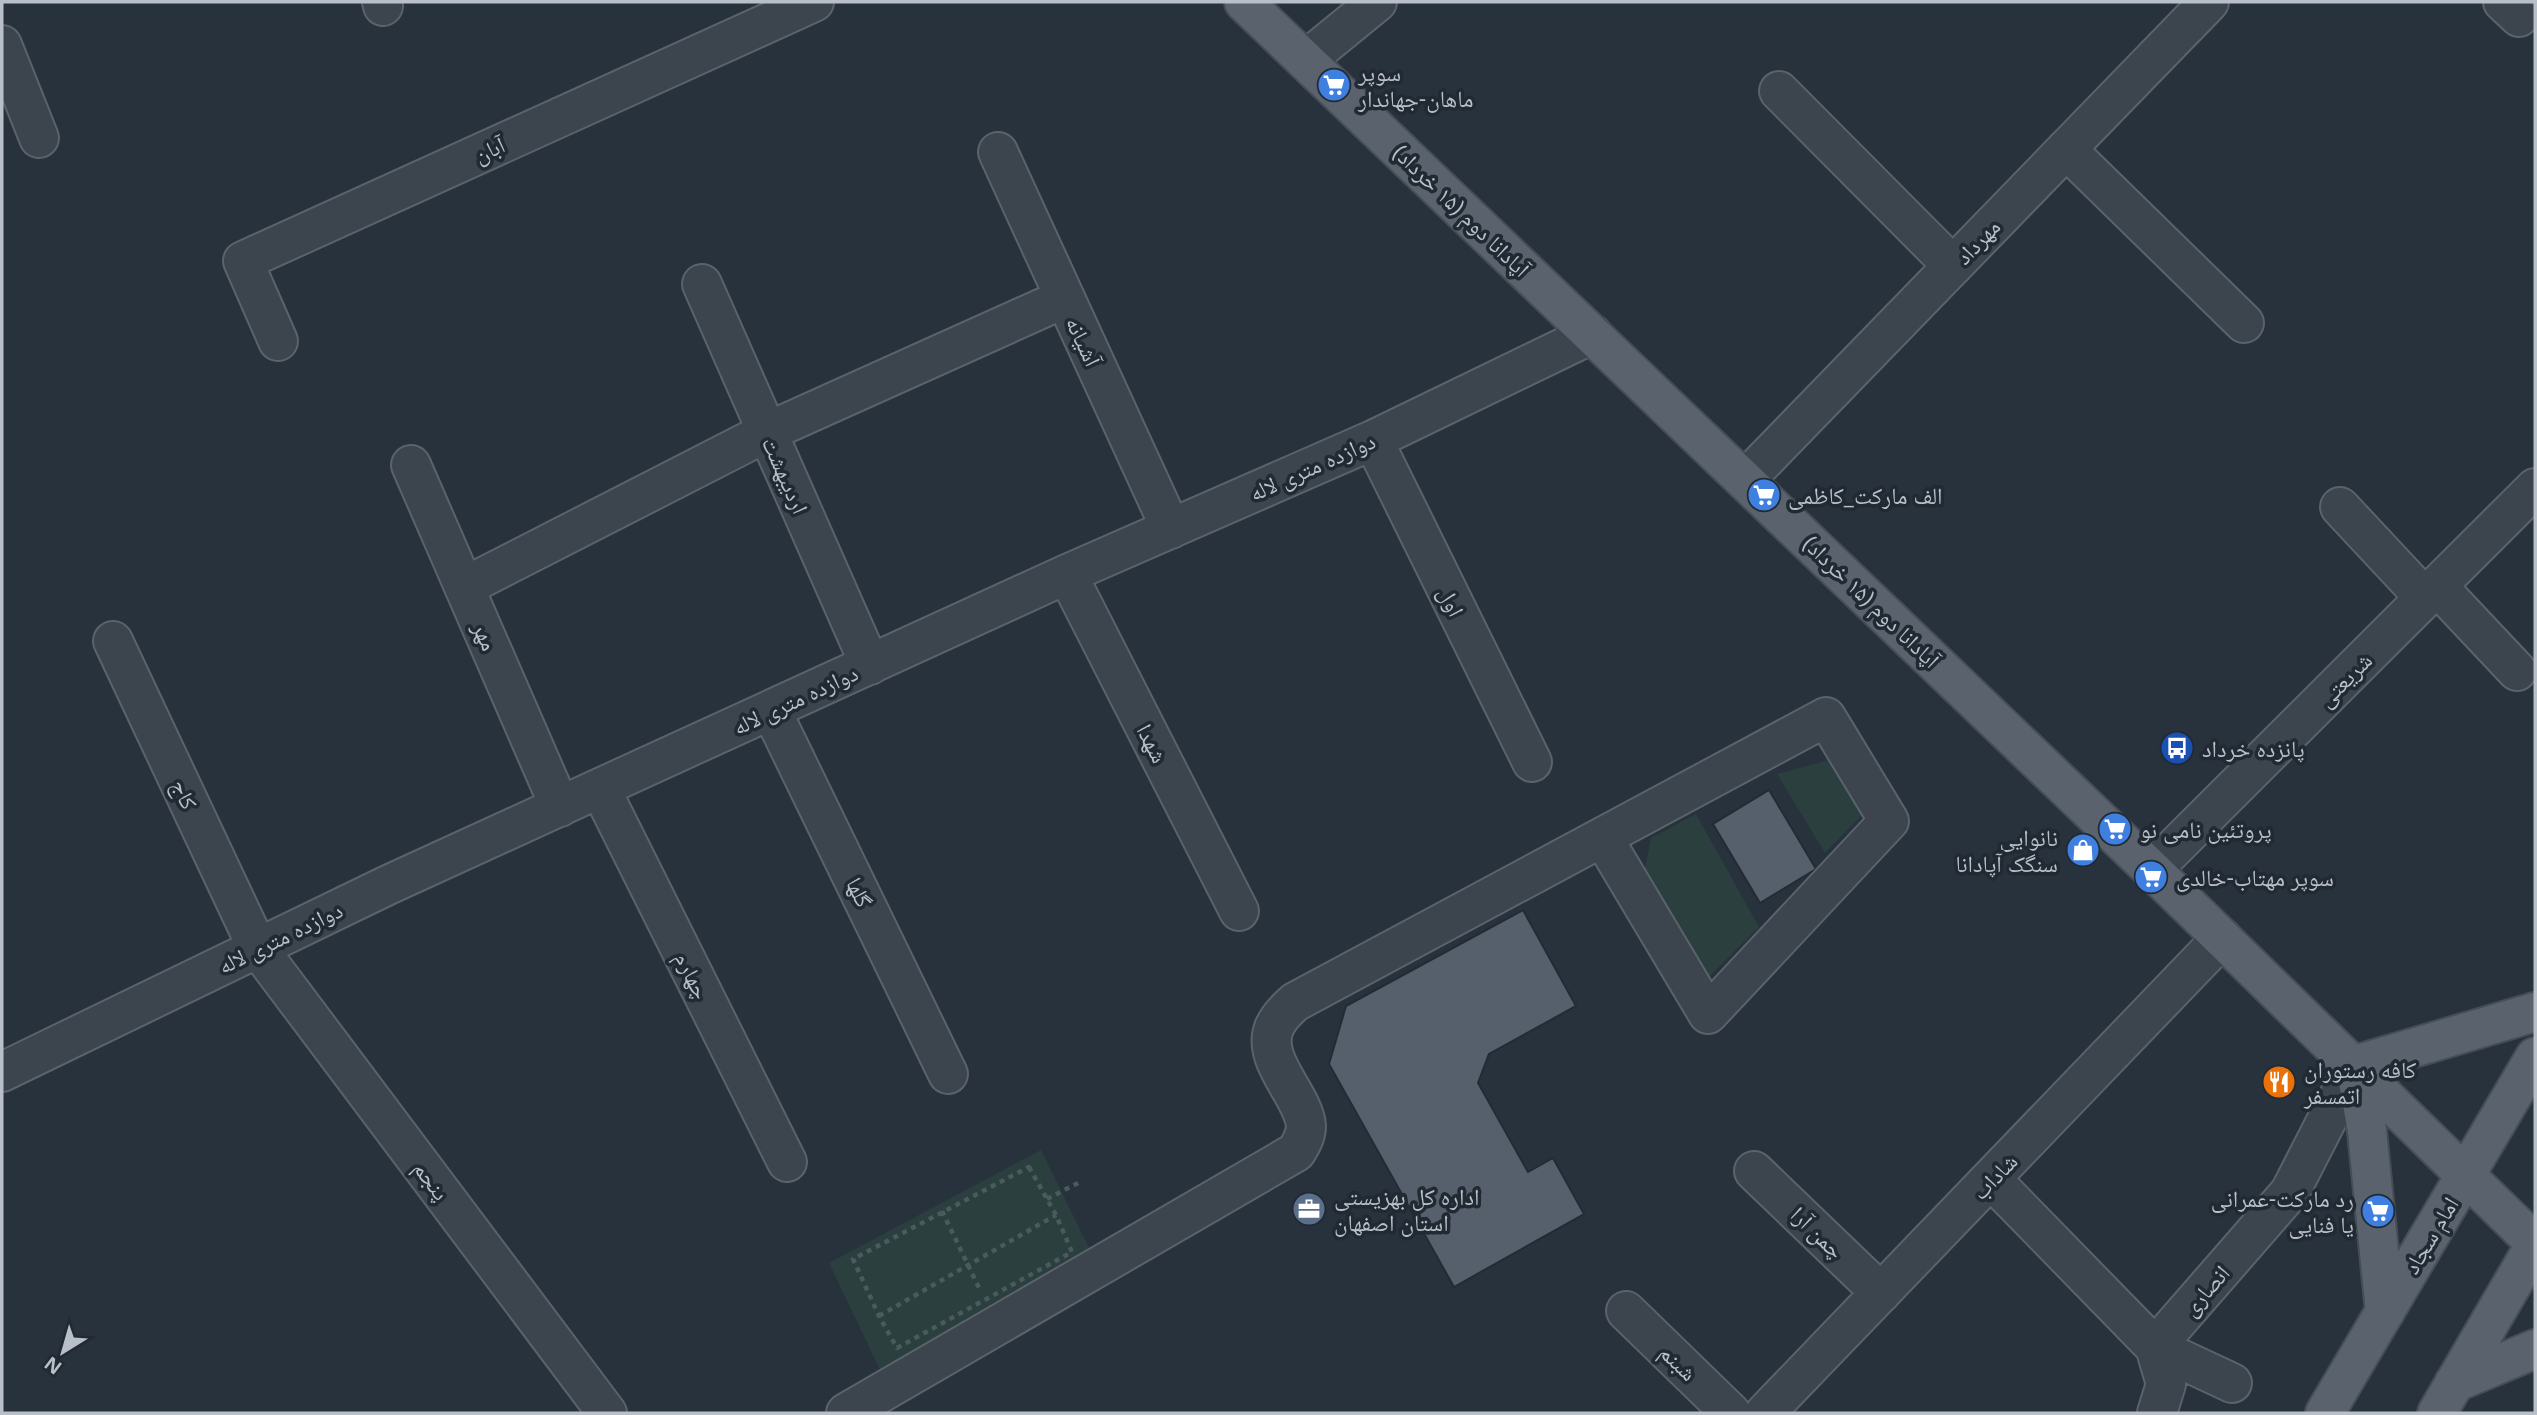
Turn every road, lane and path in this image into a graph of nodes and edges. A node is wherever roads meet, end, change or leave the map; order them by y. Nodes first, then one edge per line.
1 (814, 2) edge
2 (1244, 2) edge
3 (1377, 2) edge
4 (2195, 7) edge
5 (2, 45) edge
6 (1306, 60) junction
7 (1779, 92) dead end
8 (39, 138) dead end
9 (2066, 149) junction
10 (998, 152) dead end
11 (1953, 266) junction
12 (702, 285) dead end
13 (1065, 298) junction
14 (2244, 323) dead end
15 (1592, 334) junction
16 (278, 341) dead end
17 (767, 432) junction
18 (1373, 440) junction
19 (411, 465) dead end
20 (1745, 480) junction
21 (2535, 488) edge
22 (2340, 507) dead end
23 (1171, 529) junction
24 (1068, 574) junction
25 (464, 587) junction
26 (2431, 592) junction
27 (113, 641) dead end
28 (870, 665) junction
29 (2517, 671) dead end
30 (771, 710) junction
31 (1532, 762) dead end
32 (600, 788) junction
33 (560, 807) junction
34 (1603, 838) junction
35 (2152, 870) junction
36 (1239, 911) dead end
37 (2222, 938) junction
38 (257, 947) junction
39 (2535, 1012) edge
40 (2535, 1057) edge
41 (2354, 1066) junction
42 (2, 1072) edge
43 (948, 1074) dead end
44 (787, 1162) dead end
45 (1755, 1171) dead end
46 (2466, 1175) junction
47 (1991, 1179) junction
48 (1082, 1181) dead end
49 (1047, 1199) junction
50 (942, 1211) junction
51 (1056, 1215) junction
52 (2535, 1244) edge
53 (968, 1266) junction
54 (1881, 1293) junction
55 (985, 1300) junction
56 (1626, 1311) dead end
57 (2385, 1312) junction
58 (879, 1316) junction
59 (2155, 1347) junction
60 (2535, 1349) edge
61 (2232, 1383) dead end
62 (2445, 1398) edge
63 (607, 1413) edge
64 (846, 1413) edge
65 (1731, 1413) edge
66 (1765, 1413) edge
67 (2157, 1413) edge
68 (2325, 1413) edge

1 - 16 street, آبان
2 - 6 main road, آپادانا دوم (۱۵ خرداد)
3 - 6 street
4 - 9 street, مهرداد
5 - 8 street
6 - 15 main road, آپادانا دوم (۱۵ خرداد)
7 - 11 street
9 - 11 street, مهرداد
9 - 14 street
10 - 13 street, آشیانه
11 - 20 street, مهرداد
12 - 17 street, اردیبهشت
13 - 17 street
13 - 23 street, آشیانه
15 - 18 street, دوازده متری لاله
15 - 20 main road, آپادانا دوم (۱۵ خرداد)
17 - 25 street
17 - 28 street, اردیبهشت
18 - 23 street, دوازده متری لاله
18 - 31 street, اول
19 - 25 street, مهر
20 - 35 main road, آپادانا دوم (۱۵ خرداد)
21 - 26 street, شریعتی
22 - 26 street
23 - 24 street, دوازده متری لاله
24 - 28 street, دوازده متری لاله
24 - 36 street, شهدا
25 - 33 street, مهر
26 - 29 street
26 - 35 street, شریعتی
27 - 38 street, کاج
28 - 30 street, دوازده متری لاله
30 - 32 street, دوازده متری لاله
30 - 43 street, گلها
32 - 33 street, دوازده متری لاله
32 - 44 street, چهارم
33 - 38 street, دوازده متری لاله
34 - 34 street
34 - 64 street
35 - 37 main road, آپادانا دوم (۱۵ خرداد)
37 - 41 main road, آپادانا دوم (۱۵ خرداد)
37 - 47 street, شاداب
38 - 42 street, دوازده متری لاله
38 - 63 street, پنجم
39 - 41 main road
40 - 46 main road, امام سجاد
41 - 46 main road, آپادانا دوم (۱۵ خرداد)
41 - 57 main road
41 - 59 street, انصاری
45 - 54 street, چمن آرا
46 - 52 main road, آپادانا دوم (۱۵ خرداد)
46 - 57 main road, امام سجاد
47 - 54 street, شاداب
47 - 59 street
48 - 49 path
49 - 50 path
49 - 51 path
50 - 53 path
50 - 58 path
51 - 53 path
51 - 55 path
52 - 62 main road
53 - 55 path
53 - 58 path
54 - 66 street, شاداب
55 - 58 path
56 - 65 street, شبنم
57 - 68 main road, امام سجاد
59 - 61 street
59 - 67 street
60 - 62 main road

